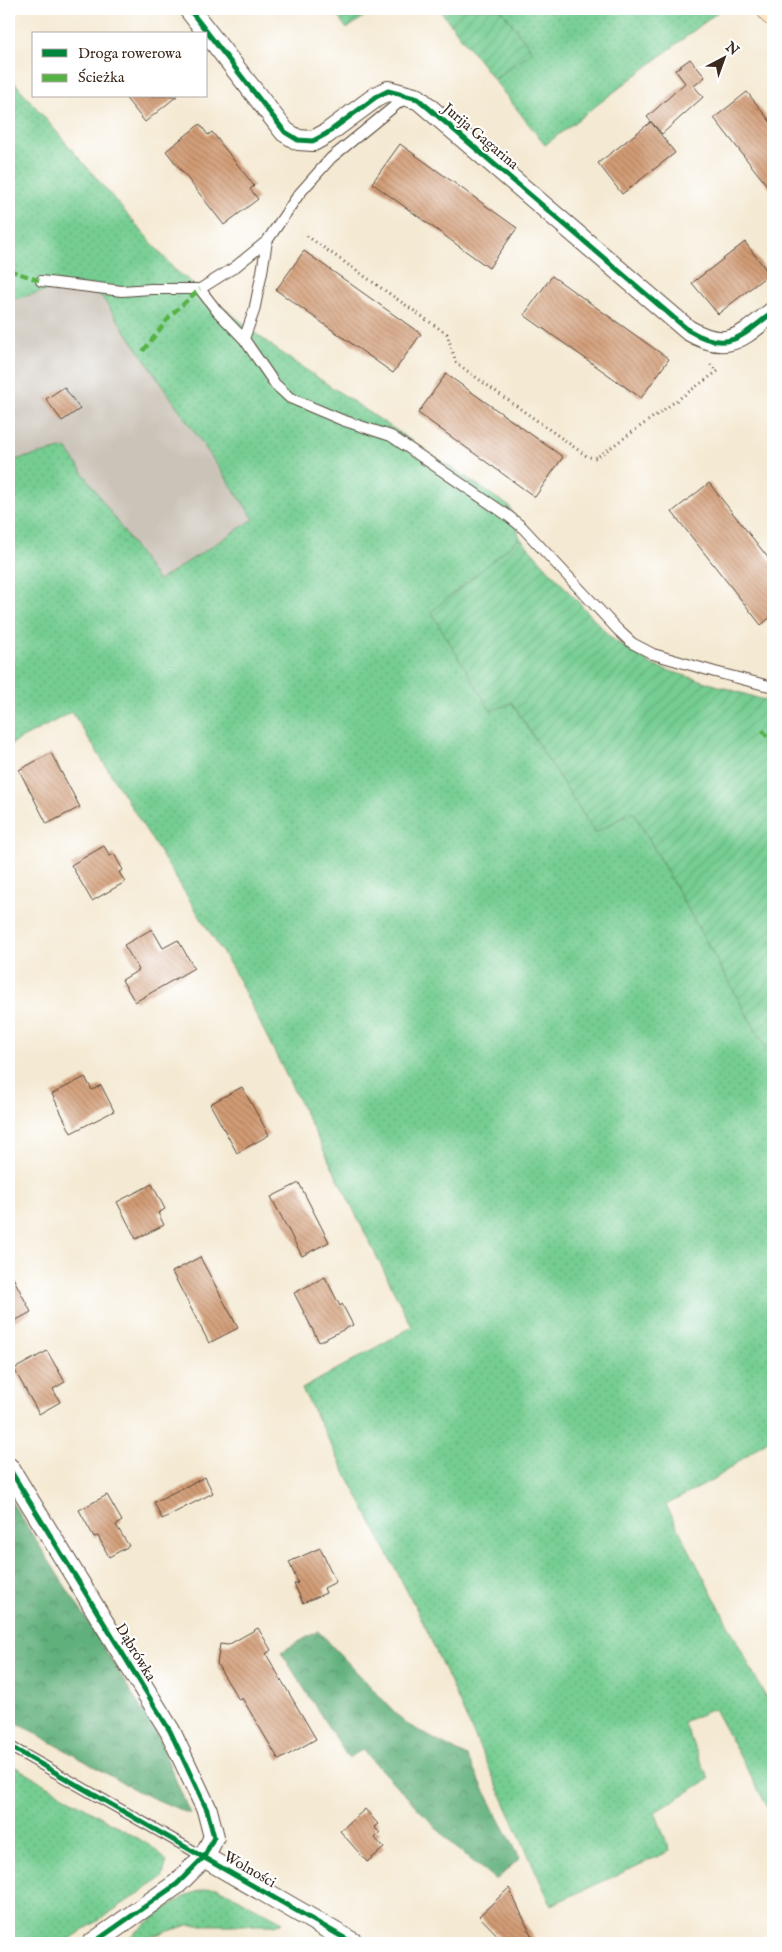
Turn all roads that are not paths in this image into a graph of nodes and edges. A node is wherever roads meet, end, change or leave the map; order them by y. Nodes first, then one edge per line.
1 (189, 9) edge
2 (771, 9) edge
3 (773, 12) edge
4 (207, 32) edge
5 (208, 33) edge
6 (408, 96) junction
7 (267, 241) junction
8 (41, 281) dead end
9 (200, 289) junction
10 (773, 312) edge
11 (244, 339) junction
12 (773, 687) edge
13 (9, 1468) edge
14 (9, 1746) edge
15 (204, 1858) junction
16 (93, 1943) edge
17 (353, 1943) edge

1 - 4 street, Jurija Gagarina
2 - 3 street
5 - 6 street, Jurija Gagarina
6 - 7 lane
6 - 10 street, Jurija Gagarina
7 - 9 lane
7 - 11 lane
8 - 9 lane
9 - 11 lane
11 - 12 lane
13 - 15 street, Dąbrówka
14 - 15 lane
15 - 16 street, Wolności
15 - 17 street, Wolności

